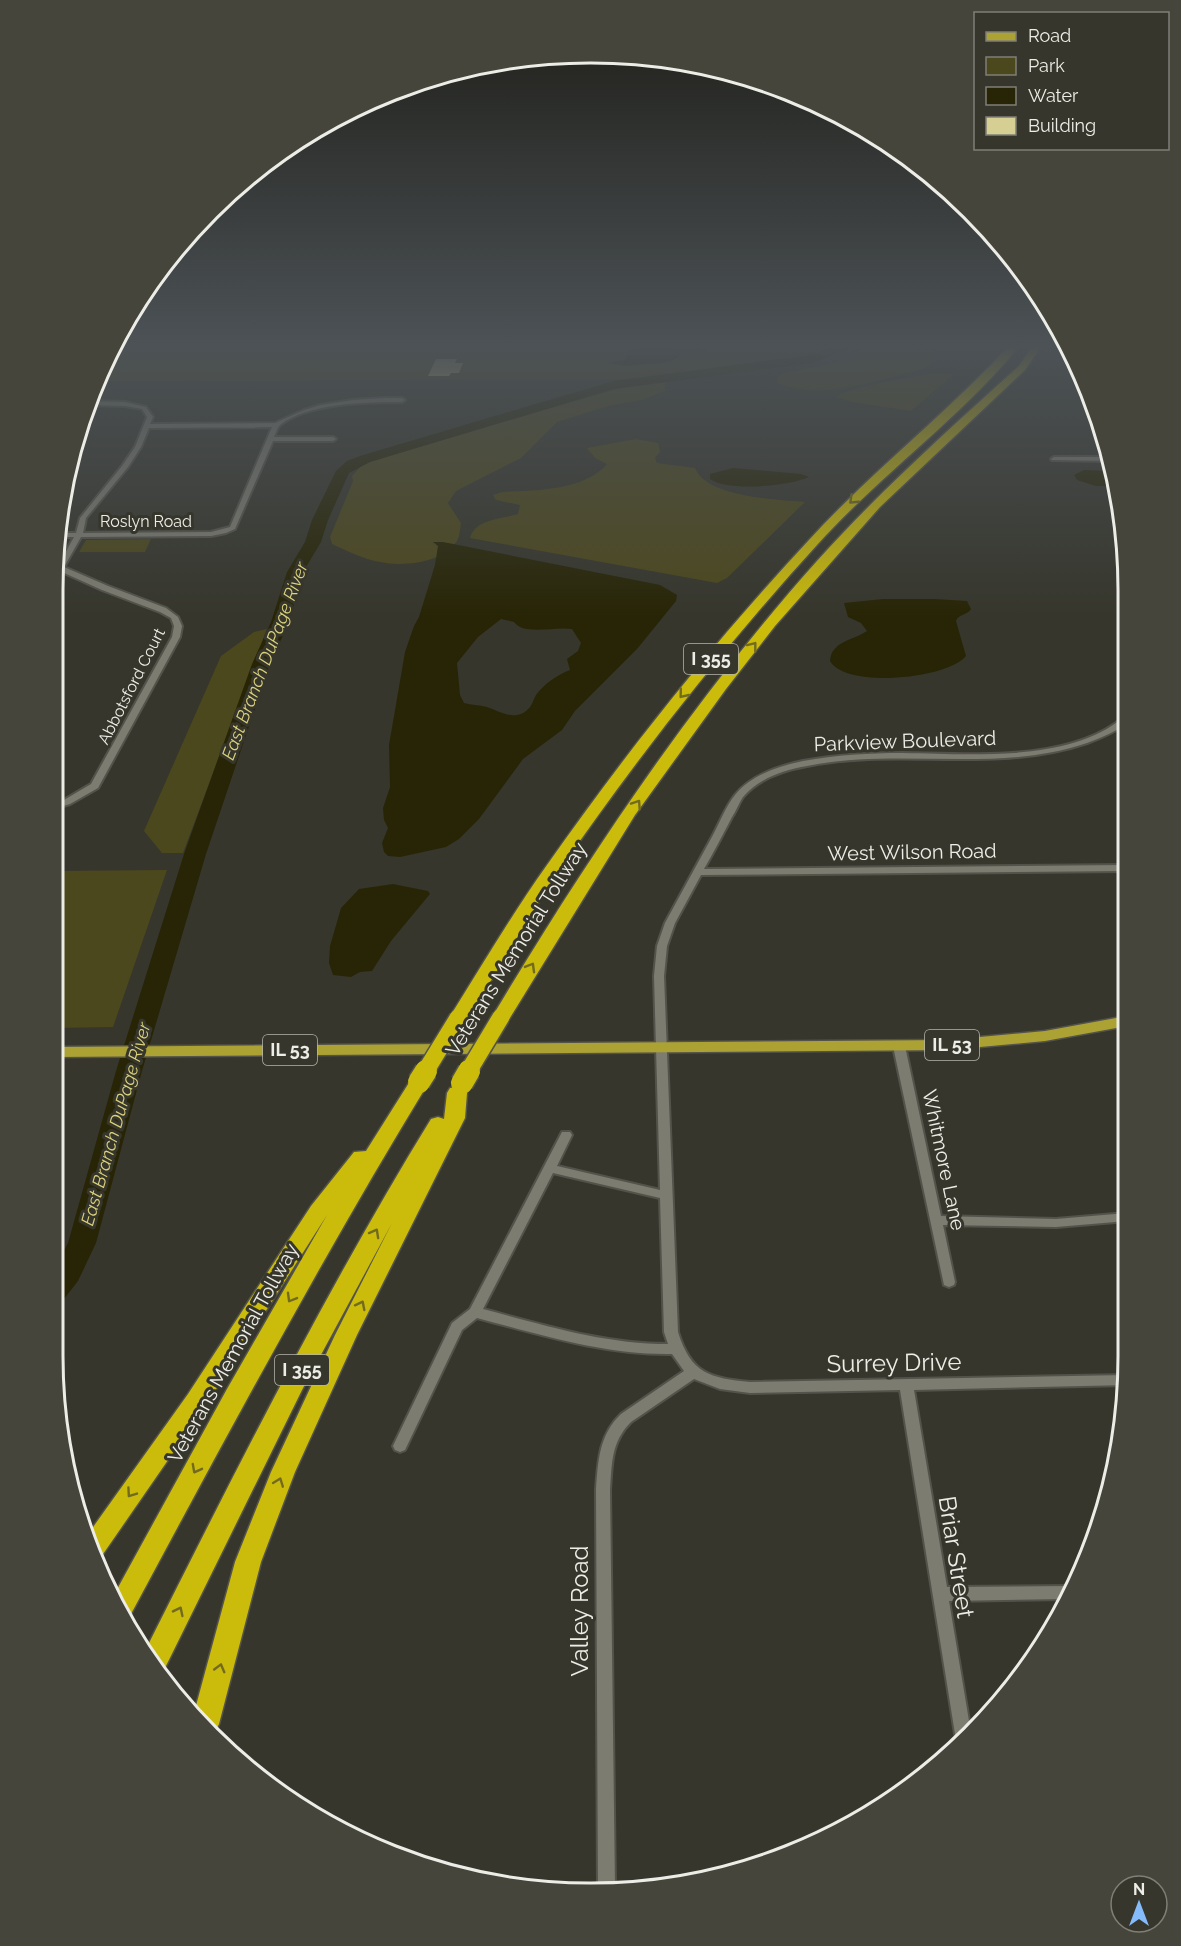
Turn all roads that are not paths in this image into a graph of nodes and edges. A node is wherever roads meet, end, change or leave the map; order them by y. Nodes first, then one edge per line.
1 (142, 435) edge
2 (272, 435) edge
3 (925, 435) edge
4 (951, 435) edge
5 (270, 439) junction
6 (333, 440) dead end
7 (1054, 459) dead end
8 (1101, 459) edge
9 (66, 535) edge
10 (79, 535) junction
11 (64, 561) edge
12 (64, 570) edge
13 (1118, 724) edge
14 (63, 803) edge
15 (1118, 868) edge
16 (698, 872) junction
17 (1118, 1023) edge
18 (661, 1046) junction
19 (899, 1046) junction
20 (63, 1052) edge
21 (460, 1088) junction
22 (396, 1122) junction
23 (566, 1135) dead end
24 (550, 1168) junction
25 (665, 1195) junction
26 (1118, 1218) edge
27 (937, 1220) junction
28 (949, 1282) dead end
29 (475, 1312) junction
30 (676, 1349) junction
31 (692, 1373) junction
32 (1117, 1380) edge
33 (906, 1386) junction
34 (400, 1446) dead end
35 (97, 1542) edge
36 (1062, 1592) edge
37 (939, 1594) junction
38 (124, 1602) edge
39 (157, 1656) edge
40 (207, 1717) edge
41 (962, 1729) edge
42 (606, 1883) edge

1 - 10 street
2 - 5 street
3 -> 22 highway, Veterans Memorial Tollway / I 355, bridge
21 -> 4 highway, Veterans Memorial Tollway / I 355, bridge
5 - 6 street
5 - 10 street, Roslyn Road
7 - 8 street
9 - 10 street, Roslyn Road
10 - 11 street
12 - 14 street, Abbotsford Court
13 - 16 street, Parkview Boulevard
15 - 16 street, West Wilson Road
16 - 18 street, Parkview Boulevard
17 - 19 main road, IL 53
18 - 19 main road, IL 53
18 - 20 main road, IL 53
18 - 25 street
19 - 27 street, Whitmore Lane
39 -> 21 highway, Veterans Memorial Tollway / I 355
40 -> 21 highway
22 -> 35 highway
22 -> 38 highway, Veterans Memorial Tollway / I 355
23 - 24 street
24 - 25 street
24 - 29 street
25 - 30 street
26 - 27 street
27 - 28 street, Whitmore Lane
29 - 30 street
29 - 34 street
30 - 31 street
31 - 33 street, Surrey Drive
31 - 42 street, Valley Road
32 - 33 street, Surrey Drive
33 - 37 street, Briar Street
36 - 37 street
37 - 41 street, Briar Street

